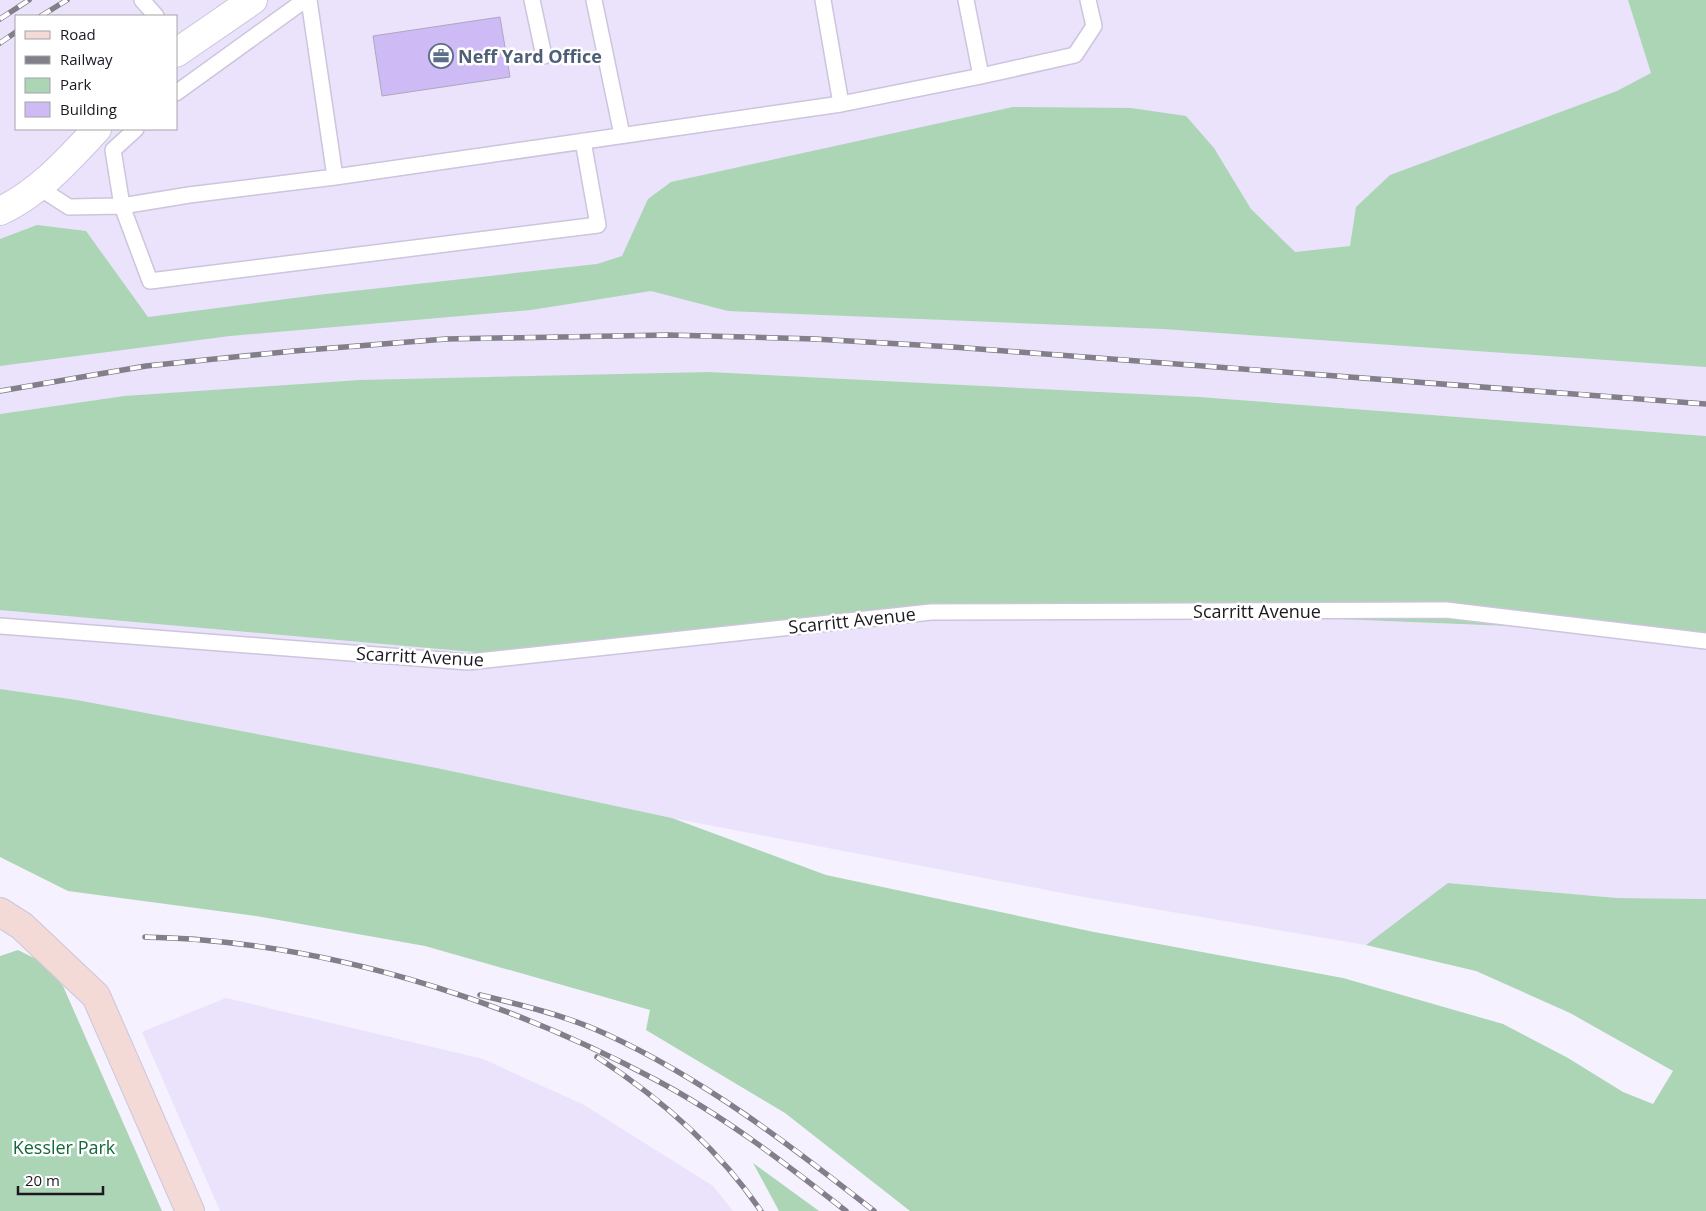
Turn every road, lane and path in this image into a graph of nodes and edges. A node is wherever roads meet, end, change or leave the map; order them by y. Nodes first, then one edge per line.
1 (142, 0) edge
2 (254, 0) edge
3 (305, 0) edge
4 (309, 0) edge
5 (532, 0) edge
6 (596, 0) edge
7 (823, 0) edge
8 (966, 0) edge
9 (1088, 0) edge
10 (155, 15) edge
11 (178, 47) edge
12 (544, 56) dead end
13 (981, 76) junction
14 (178, 92) edge
15 (841, 104) junction
16 (96, 130) edge
17 (135, 130) edge
18 (622, 136) junction
19 (583, 142) junction
20 (335, 177) junction
21 (38, 187) junction
22 (122, 206) junction
23 (0, 211) edge
24 (0, 626) edge
25 (1706, 641) edge
26 (0, 912) edge
27 (190, 1211) edge

1 - 10 lane
2 - 11 street
3 - 14 lane
4 - 20 lane
5 - 12 lane
6 - 18 lane
7 - 15 lane
8 - 13 lane
9 - 13 lane
13 - 15 lane
15 - 18 lane
16 - 21 street
17 - 22 lane
18 - 19 lane
19 - 20 lane
19 - 22 lane
20 - 22 lane
21 - 22 lane
21 - 23 street
24 - 25 lane, Scarritt Avenue
26 - 27 main road

